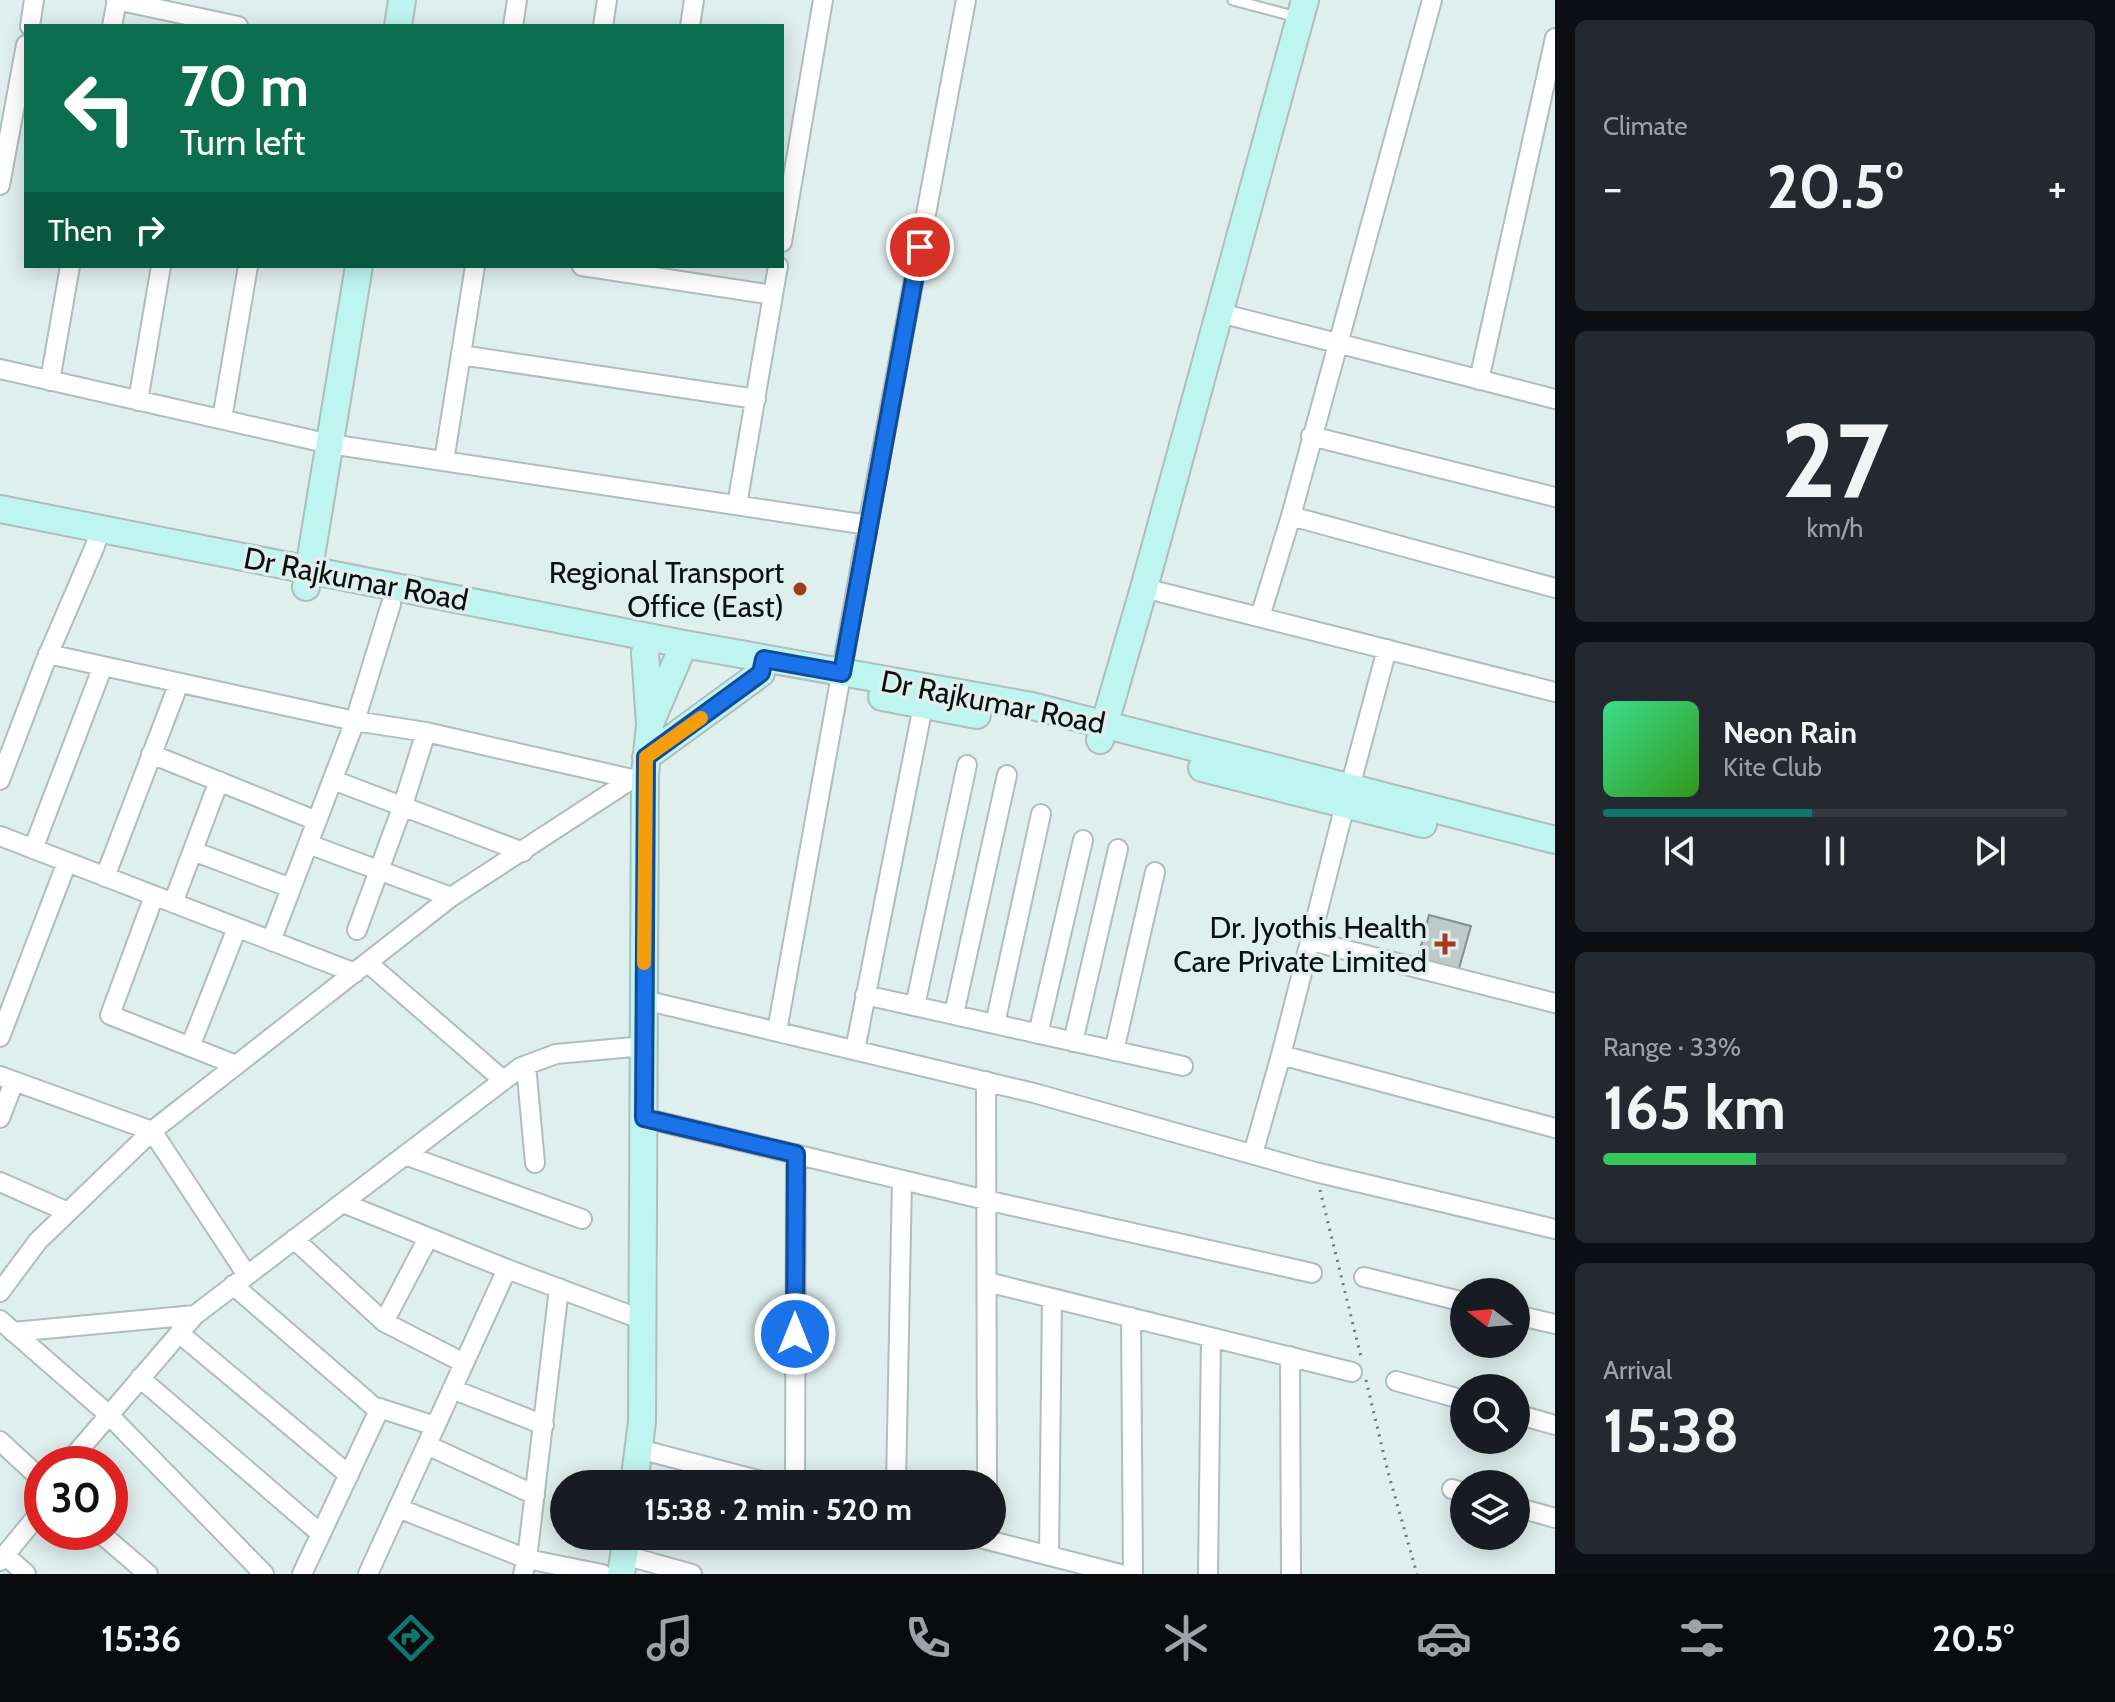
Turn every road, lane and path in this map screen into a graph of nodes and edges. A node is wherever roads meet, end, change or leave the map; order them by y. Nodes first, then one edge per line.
1 (34, 0) edge
2 (116, 0) edge
3 (402, 0) edge
4 (517, 0) edge
5 (607, 0) edge
6 (694, 0) edge
7 (823, 0) edge
8 (966, 0) edge
9 (1233, 0) edge
10 (1432, 0) edge
11 (1303, 9) edge
12 (201, 22) edge
13 (30, 24) edge
14 (112, 24) edge
15 (398, 24) edge
16 (513, 24) edge
17 (603, 24) edge
18 (690, 24) edge
19 (1555, 38) edge
20 (24, 56) edge
21 (0, 185) edge
22 (784, 230) edge
23 (70, 268) edge
24 (161, 268) edge
25 (248, 268) edge
26 (359, 268) edge
27 (475, 268) edge
28 (610, 268) edge
29 (778, 268) edge
30 (651, 271) edge
31 (773, 295) junction
32 (1220, 313) junction
33 (1338, 344) junction
34 (461, 355) junction
35 (0, 369) edge
36 (1479, 380) junction
37 (50, 381) junction
38 (756, 399) junction
39 (1555, 399) edge
40 (138, 401) junction
41 (222, 419) junction
42 (1311, 436) junction
43 (330, 444) junction
44 (444, 461) junction
45 (1555, 497) edge
46 (737, 505) junction
47 (0, 509) edge
48 (1291, 516) junction
49 (868, 525) junction
50 (0, 528) edge
51 (98, 538) junction
52 (308, 579) junction
53 (1144, 588) junction
54 (1555, 588) edge
55 (391, 604) junction
56 (1260, 617) junction
57 (646, 645) junction
58 (1387, 649) junction
59 (682, 651) junction
60 (48, 654) junction
61 (103, 666) junction
62 (763, 666) junction
63 (841, 680) junction
64 (179, 683) junction
65 (1555, 692) edge
66 (923, 706) junction
67 (355, 721) junction
68 (650, 724) junction
69 (426, 732) junction
70 (1102, 733) junction
71 (5, 751) edge
72 (151, 754) junction
73 (967, 765) dead end
74 (641, 770) junction
75 (1007, 775) dead end
76 (0, 780) edge
77 (333, 780) junction
78 (219, 781) junction
79 (1347, 796) junction
80 (403, 805) junction
81 (1041, 814) dead end
82 (317, 821) junction
83 (0, 836) edge
84 (1083, 840) dead end
85 (1555, 840) edge
86 (308, 844) junction
87 (33, 849) junction
88 (1118, 849) dead end
89 (193, 851) junction
90 (523, 852) junction
91 (1555, 857) edge
92 (67, 862) junction
93 (380, 869) junction
94 (1155, 872) dead end
95 (105, 877) junction
96 (291, 888) junction
97 (154, 896) junction
98 (451, 897) junction
99 (173, 903) junction
100 (237, 928) junction
101 (357, 930) dead end
102 (271, 941) junction
103 (1311, 941) junction
104 (362, 968) junction
105 (865, 995) junction
106 (644, 1000) junction
107 (1555, 1003) edge
108 (915, 1006) junction
109 (954, 1014) junction
110 (995, 1024) junction
111 (777, 1031) junction
112 (1038, 1034) junction
113 (0, 1037) edge
114 (1073, 1042) junction
115 (644, 1046) junction
116 (190, 1047) junction
117 (855, 1050) junction
118 (1114, 1051) junction
119 (1281, 1055) junction
120 (236, 1065) junction
121 (526, 1065) junction
122 (1183, 1066) dead end
123 (7, 1079) edge
124 (503, 1080) junction
125 (986, 1081) junction
126 (0, 1118) edge
127 (644, 1118) junction
128 (1555, 1128) edge
129 (152, 1131) junction
130 (796, 1154) junction
131 (1253, 1154) junction
132 (405, 1155) junction
133 (535, 1163) dead end
134 (1315, 1172) junction
135 (902, 1180) junction
136 (0, 1182) edge
137 (986, 1200) junction
138 (343, 1203) junction
139 (68, 1212) junction
140 (582, 1219) dead end
141 (1555, 1229) edge
142 (428, 1238) junction
143 (294, 1239) junction
144 (507, 1269) junction
145 (1312, 1273) dead end
146 (1364, 1277) dead end
147 (240, 1280) junction
148 (987, 1282) junction
149 (559, 1288) junction
150 (0, 1292) edge
151 (1052, 1298) junction
152 (1450, 1298) edge
153 (195, 1315) junction
154 (1131, 1317) junction
155 (1530, 1318) edge
156 (643, 1320) junction
157 (384, 1322) junction
158 (1555, 1324) edge
159 (6, 1326) edge
160 (179, 1333) junction
161 (1211, 1337) junction
162 (1290, 1356) junction
163 (464, 1363) junction
164 (1360, 1373) junction
165 (140, 1378) junction
166 (1396, 1381) dead end
167 (452, 1389) junction
168 (1450, 1396) edge
169 (380, 1408) junction
170 (109, 1415) junction
171 (1530, 1418) edge
172 (544, 1425) junction
173 (1555, 1425) edge
174 (435, 1426) junction
175 (1, 1444) edge
176 (427, 1445) junction
177 (82, 1446) edge
178 (639, 1449) junction
179 (24, 1464) edge
180 (636, 1470) edge
181 (719, 1470) edge
182 (795, 1470) edge
183 (896, 1470) edge
184 (987, 1470) edge
185 (349, 1475) junction
186 (535, 1495) junction
187 (398, 1508) junction
188 (1530, 1511) edge
189 (1555, 1518) edge
190 (24, 1532) edge
191 (321, 1534) junction
192 (1006, 1544) edge
193 (120, 1550) edge
194 (624, 1555) edge
195 (1049, 1556) junction
196 (3, 1558) edge
197 (525, 1566) edge
198 (1074, 1568) edge
199 (26, 1574) edge
200 (148, 1574) edge
201 (264, 1574) edge
202 (302, 1574) edge
203 (368, 1574) edge
204 (602, 1574) edge
205 (692, 1574) edge
206 (1120, 1574) edge
207 (1133, 1574) edge
208 (1208, 1574) edge
209 (1291, 1574) edge
210 (1417, 1574) edge

1 - 13 street
2 - 12 street
2 - 14 street
3 - 15 main road
4 - 16 street
5 - 17 street
6 - 18 street
7 - 22 street
8 - 49 street
9 - 11 lane
10 - 33 street
11 - 32 main road
19 - 36 street
20 - 21 street
23 - 37 street
24 - 40 street
25 - 41 street
26 - 43 main road
27 - 34 street
28 - 30 street
29 - 31 street
30 - 31 street
31 - 38 street
32 - 33 street
32 - 53 main road
33 - 36 street
33 - 42 street
34 - 38 street
34 - 44 street
35 - 37 street
36 - 39 street
37 - 40 street
38 - 46 street
40 - 41 street
41 - 43 street
42 - 45 street
42 - 48 street
43 - 44 street
43 - 52 main road
44 - 46 street
46 - 49 street
47 - 51 main road, Dr Rajkumar Road
48 - 54 street
48 - 56 street
49 - 63 street
50 - 51 main road, Dr Rajkumar Road
51 - 52 main road, Dr Rajkumar Road
51 - 60 street
52 - 55 main road, Dr Rajkumar Road
52 - 57 main road, Dr Rajkumar Road
53 - 56 street
53 - 70 main road
55 - 57 main road, Dr Rajkumar Road
55 - 67 street
56 - 58 street
57 - 59 main road, Dr Rajkumar Road
57 - 68 main road
58 - 65 street
58 - 79 street
59 - 62 main road, Dr Rajkumar Road
59 - 68 main road
60 - 61 street
60 - 71 street
61 - 64 street
61 - 87 street
62 - 63 main road, Dr Rajkumar Road
62 - 74 main road
63 - 66 main road, Dr Rajkumar Road
63 - 70 main road, Dr Rajkumar Road
63 - 111 street
64 - 67 street
64 - 72 street
66 - 70 main road, Dr Rajkumar Road
66 - 105 street
67 - 69 street
67 - 77 street
68 - 74 main road
69 - 74 street
69 - 80 street
70 - 79 main road, Dr Rajkumar Road
71 - 76 street
72 - 78 street
72 - 95 street
73 - 108 street
74 - 90 street
74 - 106 main road
75 - 109 street
77 - 80 street
77 - 82 street
78 - 82 street
78 - 89 street
79 - 85 main road, Dr Rajkumar Road
79 - 91 main road, Dr Rajkumar Road
79 - 103 street
80 - 90 street
80 - 93 street
81 - 110 street
82 - 86 street
83 - 87 street
84 - 112 street
86 - 93 street
86 - 96 street
87 - 92 street
88 - 114 street
89 - 96 street
89 - 99 street
90 - 98 street
92 - 95 street
92 - 113 street
93 - 98 street
93 - 101 street
94 - 118 street
95 - 97 street
96 - 102 street
97 - 99 street
97 - 116 street
98 - 104 street
99 - 100 street
100 - 102 street
100 - 116 street
102 - 104 street
103 - 107 street
103 - 119 street
104 - 120 street
104 - 124 street
105 - 108 street
105 - 117 street
106 - 111 street
106 - 115 main road
108 - 109 street
109 - 110 street
110 - 112 street
111 - 117 street
112 - 114 street
114 - 118 street
115 - 121 street
115 - 127 main road
116 - 120 street
117 - 125 street
118 - 122 street
119 - 128 street
119 - 131 street
120 - 129 street
121 - 124 street
121 - 133 street
123 - 126 street
123 - 129 street
124 - 132 street
125 - 131 street
125 - 137 street
127 - 130 street
127 - 156 main road
129 - 139 street
129 - 147 street
130 - 135 street
130 - 182 street
131 - 134 street
132 - 138 street
132 - 140 street
134 - 141 street
134 - 164 path
135 - 137 street
135 - 183 street
136 - 139 street
137 - 145 street
137 - 148 street
138 - 142 street
138 - 143 street
139 - 150 street
142 - 144 street
142 - 157 street
143 - 147 street
143 - 157 street
144 - 149 street
144 - 163 street
146 - 152 street
147 - 153 street
147 - 169 street
148 - 151 street
148 - 184 street
149 - 156 street
149 - 172 street
151 - 154 street
151 - 195 street
153 - 159 street
153 - 160 street
154 - 161 street
154 - 207 street
155 - 158 street
156 - 178 main road
157 - 163 street
159 - 170 street
160 - 165 street
160 - 185 street
161 - 162 street
161 - 208 street
162 - 164 street
162 - 209 street
163 - 167 street
164 - 210 path
165 - 170 street
165 - 191 street
166 - 168 street
167 - 172 street
167 - 174 street
169 - 174 street
169 - 185 street
170 - 177 street
170 - 201 street
171 - 173 street
172 - 186 street
174 - 176 street
175 - 179 street
176 - 186 street
176 - 187 street
178 - 180 main road
178 - 181 street
185 - 191 street
186 - 197 street
187 - 197 street
187 - 203 street
188 - 189 street
190 - 196 street
191 - 202 street
192 - 195 street
193 - 200 street
194 - 205 street
195 - 198 street
196 - 199 street
197 - 204 street
198 - 206 street

